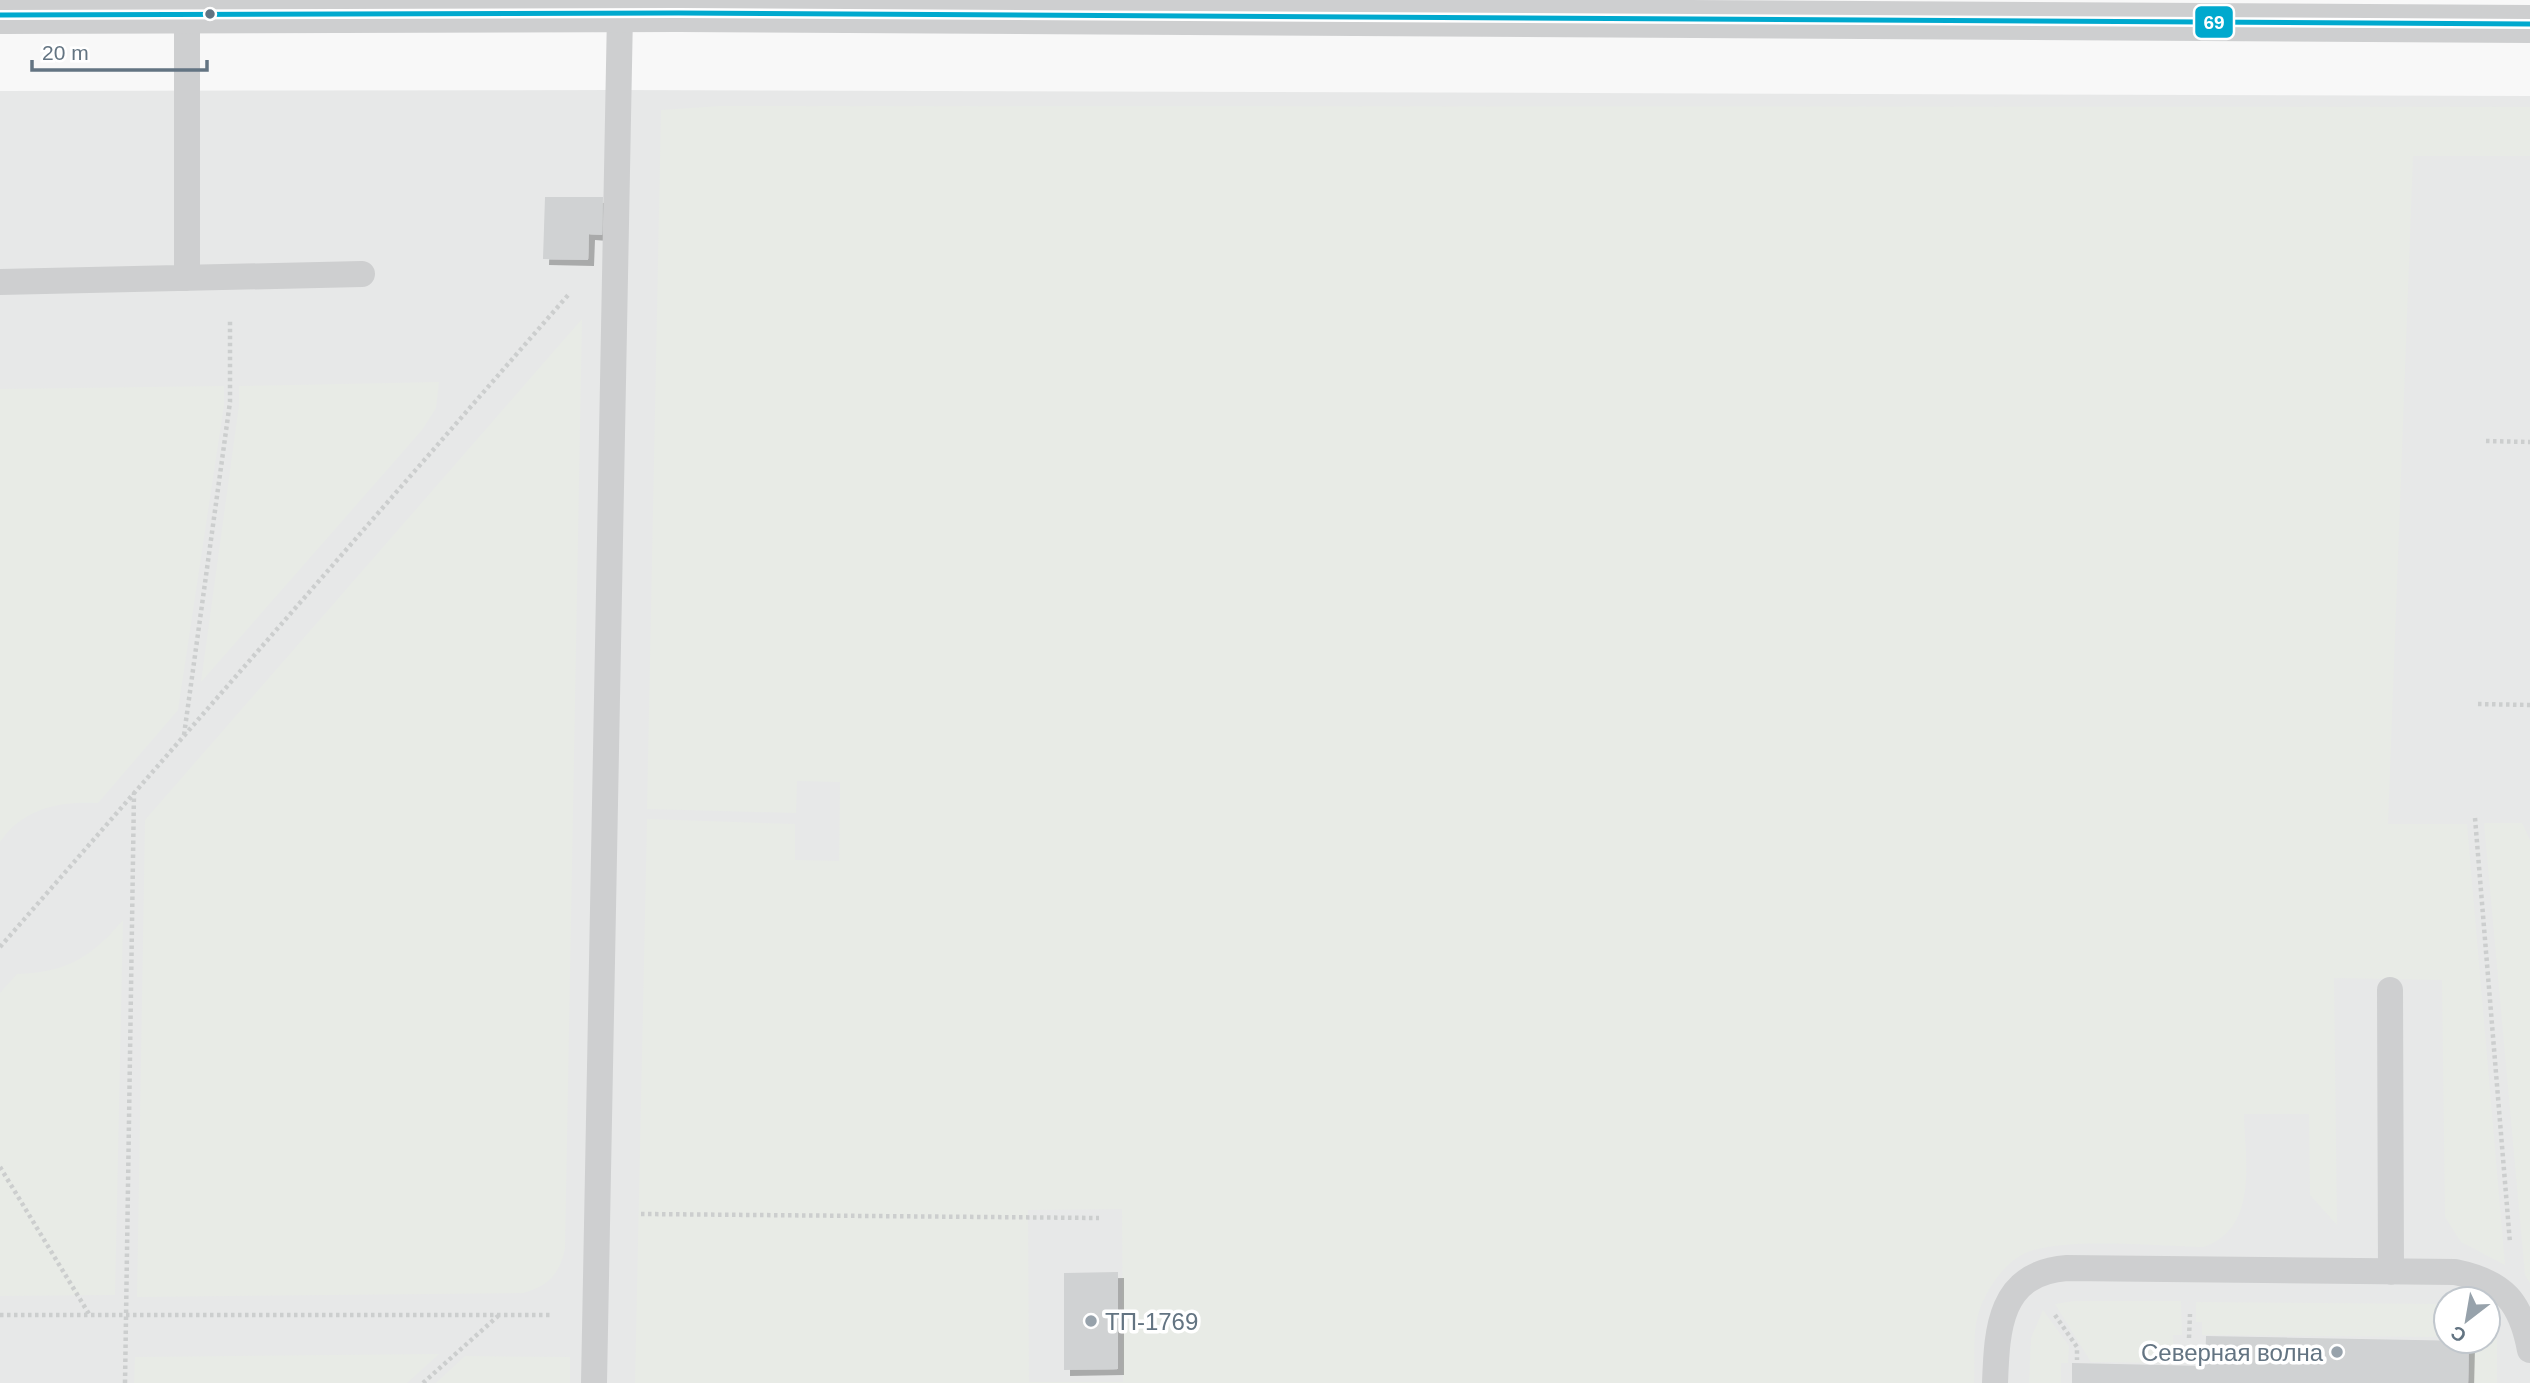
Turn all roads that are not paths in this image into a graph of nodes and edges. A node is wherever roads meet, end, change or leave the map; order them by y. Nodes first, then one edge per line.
1 (130, 7) edge
2 (1530, 10) edge
3 (187, 13) junction
4 (620, 13) junction
5 (0, 15) edge
6 (2530, 24) edge
7 (362, 274) dead end
8 (187, 278) junction
9 (0, 282) edge
10 (2390, 990) dead end
11 (2390, 1272) junction
12 (2530, 1350) edge
13 (594, 1383) edge
14 (1996, 1383) edge

1 - 3 street
1 - 5 street
2 - 4 street
2 - 6 street
3 - 4 street
3 - 8 lane
4 - 13 lane
7 - 8 lane
8 - 9 lane
10 - 11 lane
11 - 12 lane
11 - 14 lane

